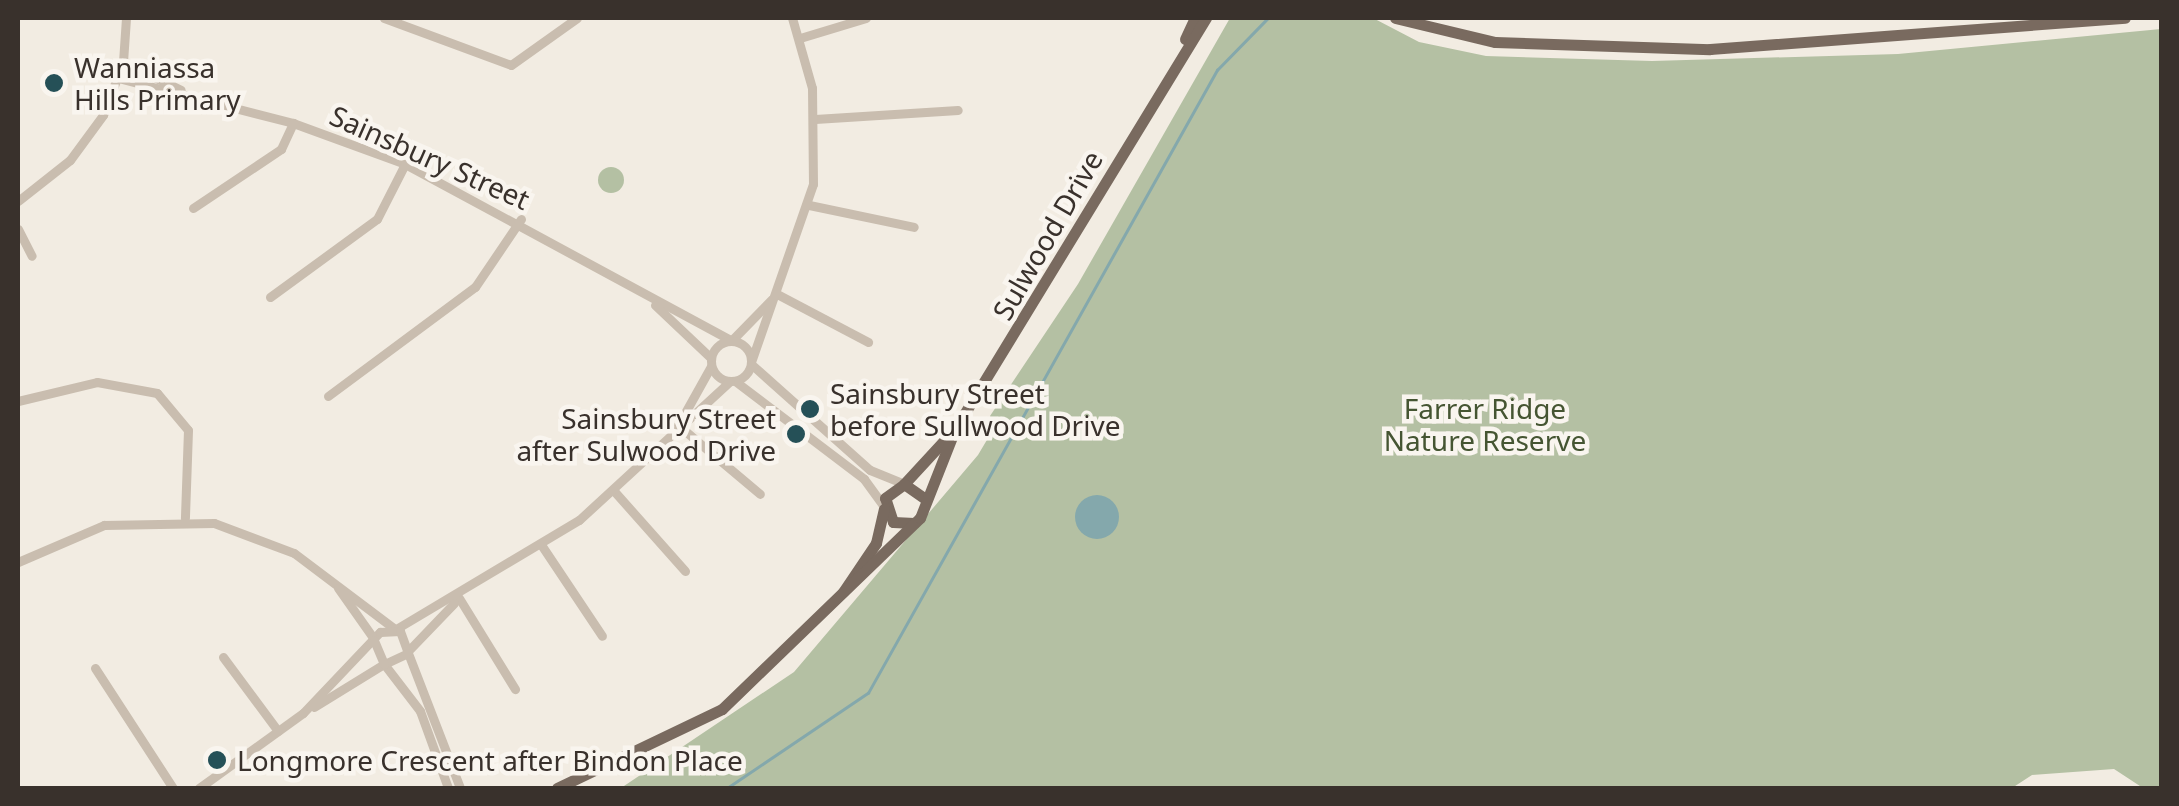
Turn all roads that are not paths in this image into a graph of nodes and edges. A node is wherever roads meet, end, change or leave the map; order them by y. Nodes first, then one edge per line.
1 (126, 18) edge
2 (384, 18) edge
3 (577, 18) edge
4 (792, 18) edge
5 (866, 18) edge
6 (1195, 18) edge
7 (1206, 18) edge
8 (1215, 18) edge
9 (1395, 18) edge
10 (2125, 18) edge
11 (800, 38) junction
12 (1185, 48) junction
13 (1174, 61) junction
14 (123, 62) junction
15 (118, 78) junction
16 (181, 90) junction
17 (958, 110) dead end
18 (815, 119) junction
19 (293, 123) junction
20 (405, 164) junction
21 (18, 201) edge
22 (809, 205) junction
23 (193, 208) dead end
24 (521, 220) junction
25 (914, 226) dead end
26 (18, 229) edge
27 (32, 256) dead end
28 (643, 294) junction
29 (777, 294) junction
30 (270, 297) dead end
31 (732, 340) junction
32 (868, 342) dead end
33 (711, 362) junction
34 (751, 363) junction
35 (732, 381) junction
36 (328, 396) dead end
37 (18, 401) edge
38 (678, 424) junction
39 (955, 429) junction
40 (904, 484) junction
41 (614, 491) junction
42 (760, 494) dead end
43 (924, 498) junction
44 (884, 508) junction
45 (185, 518) junction
46 (916, 522) junction
47 (542, 546) junction
48 (18, 562) edge
49 (685, 571) dead end
50 (336, 585) junction
51 (842, 592) junction
52 (459, 598) junction
53 (396, 629) junction
54 (602, 636) dead end
55 (374, 639) junction
56 (409, 652) junction
57 (223, 657) dead end
58 (384, 664) junction
59 (95, 668) dead end
60 (515, 689) dead end
61 (303, 712) junction
62 (278, 731) junction
63 (173, 788) edge
64 (199, 788) edge
65 (448, 788) edge
66 (460, 788) edge
67 (558, 788) edge

1 - 14 street
2 - 3 street
4 - 11 street
5 - 11 street
6 - 13 main road, Sulwood Drive
7 - 12 main road, Sulwood Drive
8 - 12 main road
9 - 10 main road
11 - 18 street
12 - 13 main road, Sulwood Drive
13 - 39 main road, Sulwood Drive
14 - 15 street
14 - 16 street, Sainsbury Street
15 - 16 street, Sainsbury Street
15 - 21 street
16 - 19 street, Sainsbury Street
17 - 18 street
18 - 22 street
19 - 20 street, Sainsbury Street
19 - 23 street
20 - 24 street, Sainsbury Street
20 - 30 street
22 - 25 street
22 - 29 street
24 - 28 street, Sainsbury Street
24 - 36 street
26 - 27 street
28 - 31 street, Sainsbury Street
28 - 33 street, Sainsbury Street
29 - 31 street
29 - 32 street
29 - 34 street
31 - 33 street
31 - 34 street
33 - 35 street, Sainsbury Street
33 - 38 street
34 - 35 street
34 - 40 street
35 - 38 street
35 - 44 street
37 - 45 street
38 - 41 street
38 - 42 street
39 - 40 main road, Sulwood Drive
39 - 43 main road, Sulwood Drive
40 - 43 main road
40 - 44 main road, Sulwood Drive
41 - 47 street
41 - 49 street
43 - 46 main road, Sulwood Drive
44 - 46 main road
44 - 51 main road
45 - 48 street
45 - 50 street
46 - 51 main road
47 - 52 street
47 - 54 street
50 - 53 street
50 - 55 street
51 - 67 main road
52 - 53 street
52 - 56 street
52 - 60 street
53 - 55 street
53 - 56 street
55 - 58 street
55 - 61 street
56 - 58 street
56 - 66 street
57 - 62 street
58 - 61 street
58 - 65 street
59 - 63 street
61 - 62 street
62 - 64 street

